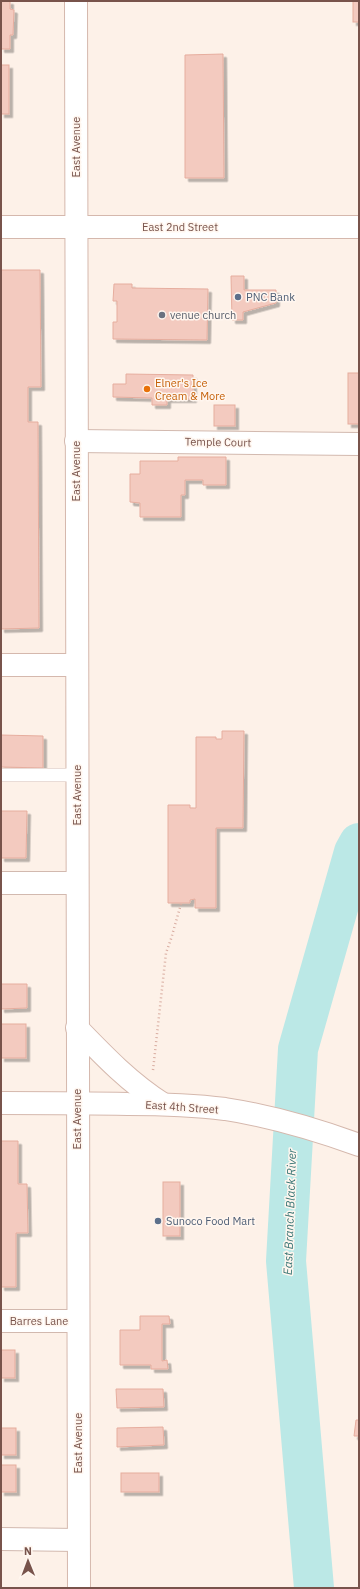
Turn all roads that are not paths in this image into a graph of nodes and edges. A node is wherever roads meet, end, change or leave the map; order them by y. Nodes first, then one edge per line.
1 (76, 1) edge
2 (1, 227) edge
3 (359, 227) edge
4 (76, 228) junction
5 (76, 441) junction
6 (359, 444) edge
7 (1, 664) edge
8 (76, 665) junction
9 (1, 775) edge
10 (77, 775) junction
11 (1, 883) edge
12 (77, 883) junction
13 (77, 1028) junction
14 (1, 1102) edge
15 (77, 1102) junction
16 (167, 1104) junction
17 (359, 1145) edge
18 (1, 1321) edge
19 (78, 1321) junction
20 (1, 1539) edge
21 (78, 1540) junction
22 (78, 1588) edge

1 - 4 street, East Avenue
2 - 4 street, East 2nd Street
3 - 4 street, East 2nd Street
4 - 5 street, East Avenue
5 - 6 street, Temple Court
5 - 8 street, East Avenue
7 - 8 street
8 - 10 street, East Avenue
9 - 10 lane
10 - 12 street, East Avenue
11 - 12 street
12 - 13 street, East Avenue
13 - 15 street, East Avenue
13 - 16 street
14 - 15 street, East 4th Street
15 - 16 street, East 4th Street
15 - 19 street, East Avenue
16 - 17 street, East 4th Street
18 - 19 street, Barres Lane
19 - 21 street, East Avenue
20 - 21 street
21 - 22 street, East Avenue

